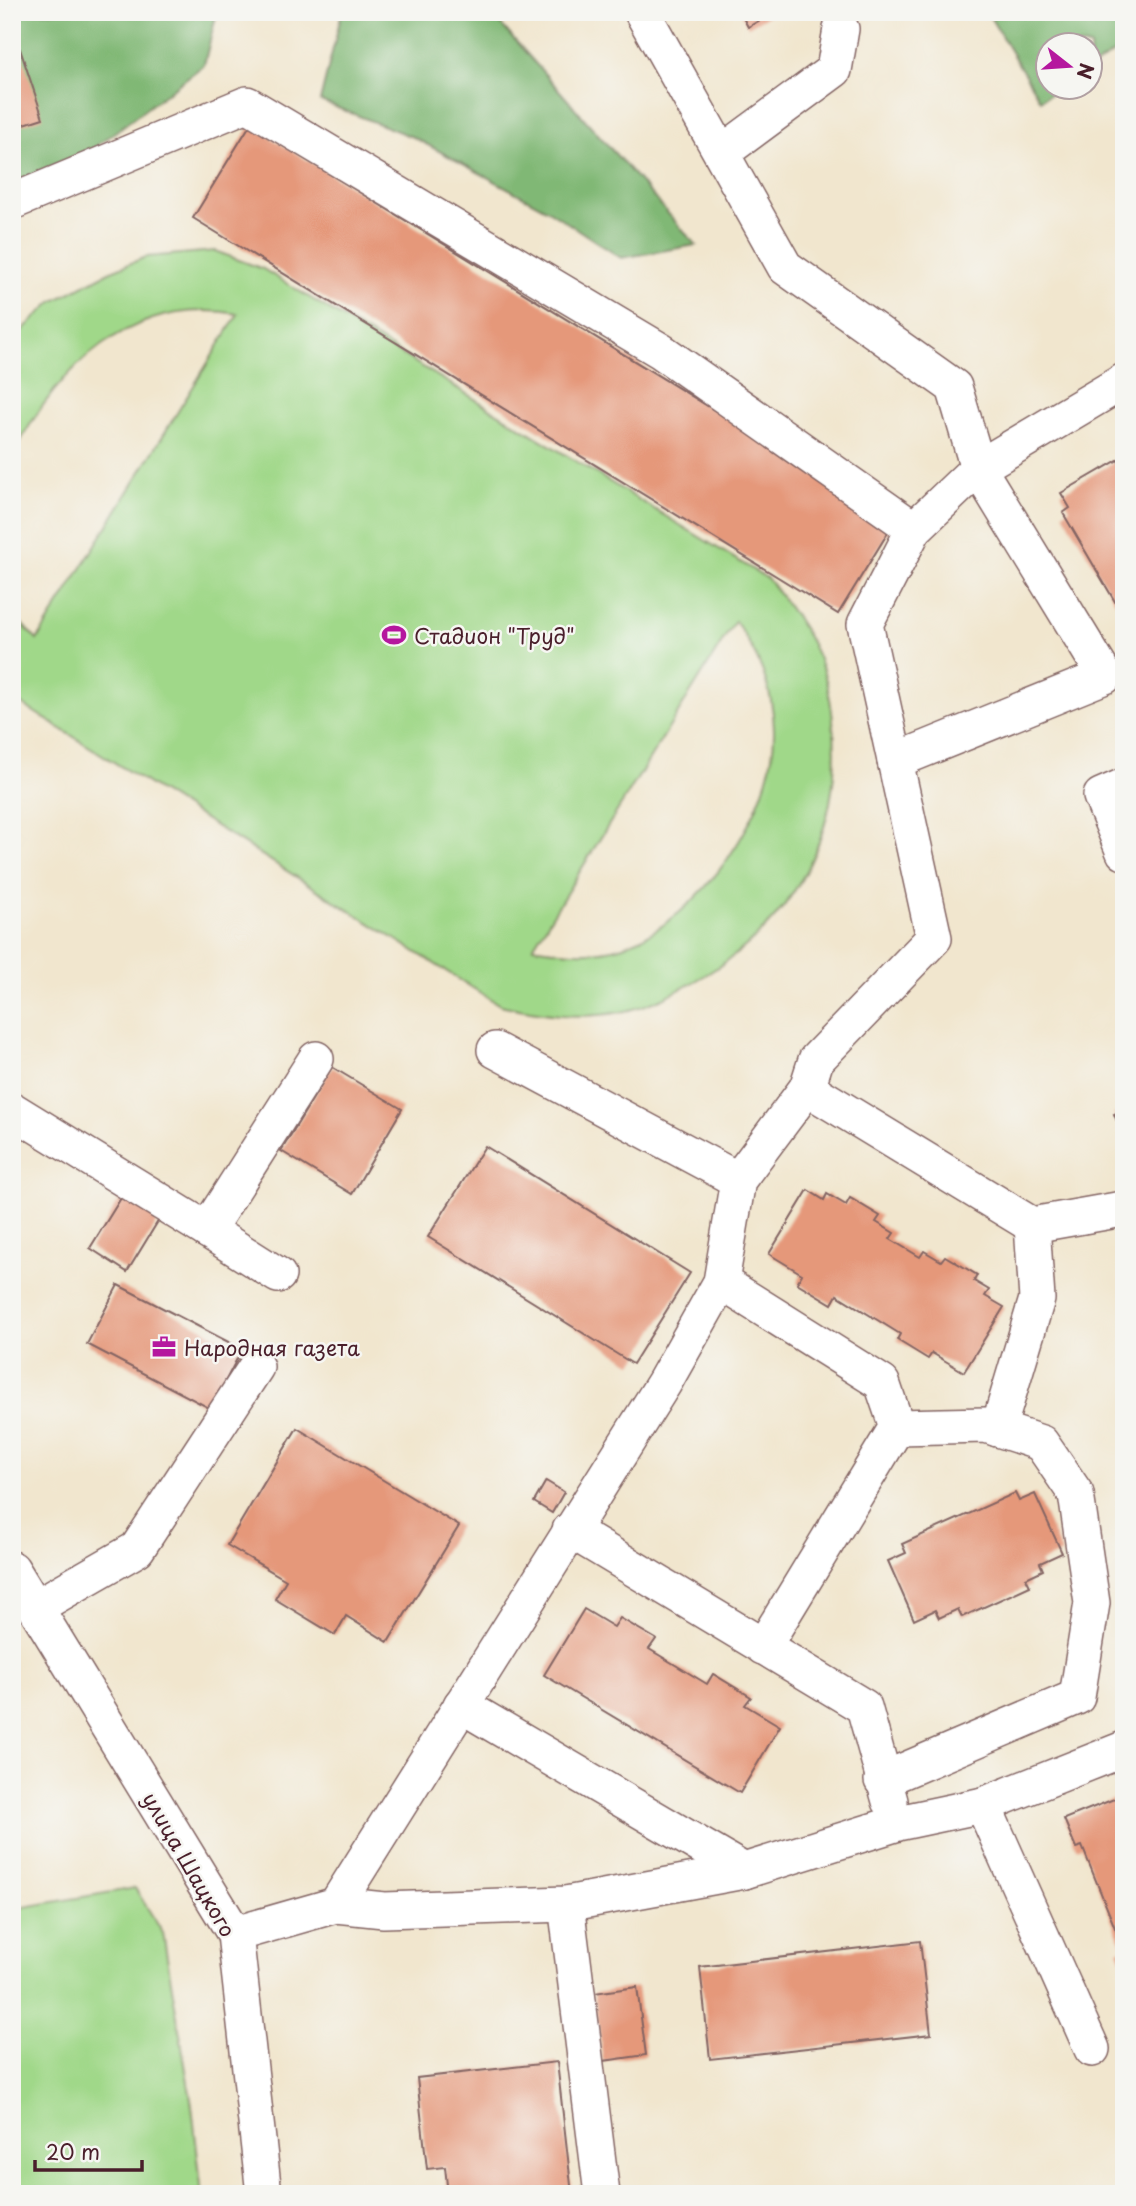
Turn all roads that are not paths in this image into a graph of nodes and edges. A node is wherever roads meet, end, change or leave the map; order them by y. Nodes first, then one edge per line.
1 (642, 12) edge
2 (841, 29) dead end
3 (723, 152) junction
4 (12, 202) edge
5 (1124, 381) edge
6 (978, 468) junction
7 (914, 529) junction
8 (1114, 677) edge
9 (895, 761) junction
10 (1124, 786) edge
11 (1124, 852) edge
12 (495, 1050) dead end
13 (316, 1059) dead end
14 (807, 1088) junction
15 (12, 1110) edge
16 (738, 1180) junction
17 (1121, 1214) edge
18 (1032, 1225) junction
19 (207, 1230) junction
20 (278, 1275) dead end
21 (721, 1282) junction
22 (256, 1367) dead end
23 (897, 1427) junction
24 (998, 1429) junction
25 (570, 1530) junction
26 (12, 1569) edge
27 (36, 1607) junction
28 (763, 1647) junction
29 (461, 1705) junction
30 (1124, 1749) edge
31 (882, 1780) junction
32 (983, 1805) junction
33 (898, 1823) junction
34 (744, 1871) junction
35 (566, 1904) junction
36 (336, 1905) junction
37 (235, 1934) junction
38 (1092, 2049) dead end
39 (264, 2194) edge
40 (602, 2194) edge

1 - 3 street
2 - 3 street
3 - 6 street
4 - 7 street
5 - 6 street
6 - 7 street
6 - 8 street
7 - 9 street
8 - 9 street
9 - 14 street
10 - 11 street
12 - 16 street
13 - 19 street
14 - 16 street
14 - 18 street
15 - 19 street
16 - 21 street
17 - 18 street
18 - 24 street
19 - 20 street
21 - 23 street
21 - 25 street
22 - 27 street
23 - 24 street
23 - 28 street
24 - 31 street
25 - 28 street
25 - 29 street
26 - 27 street, улица Шацкого
27 - 37 street, улица Шацкого
28 - 31 street
29 - 34 street
29 - 36 street
30 - 32 street
31 - 33 street
32 - 33 street
32 - 38 street
33 - 34 street
34 - 35 street
35 - 36 street
35 - 40 street
36 - 37 street
37 - 39 street, улица Шацкого

